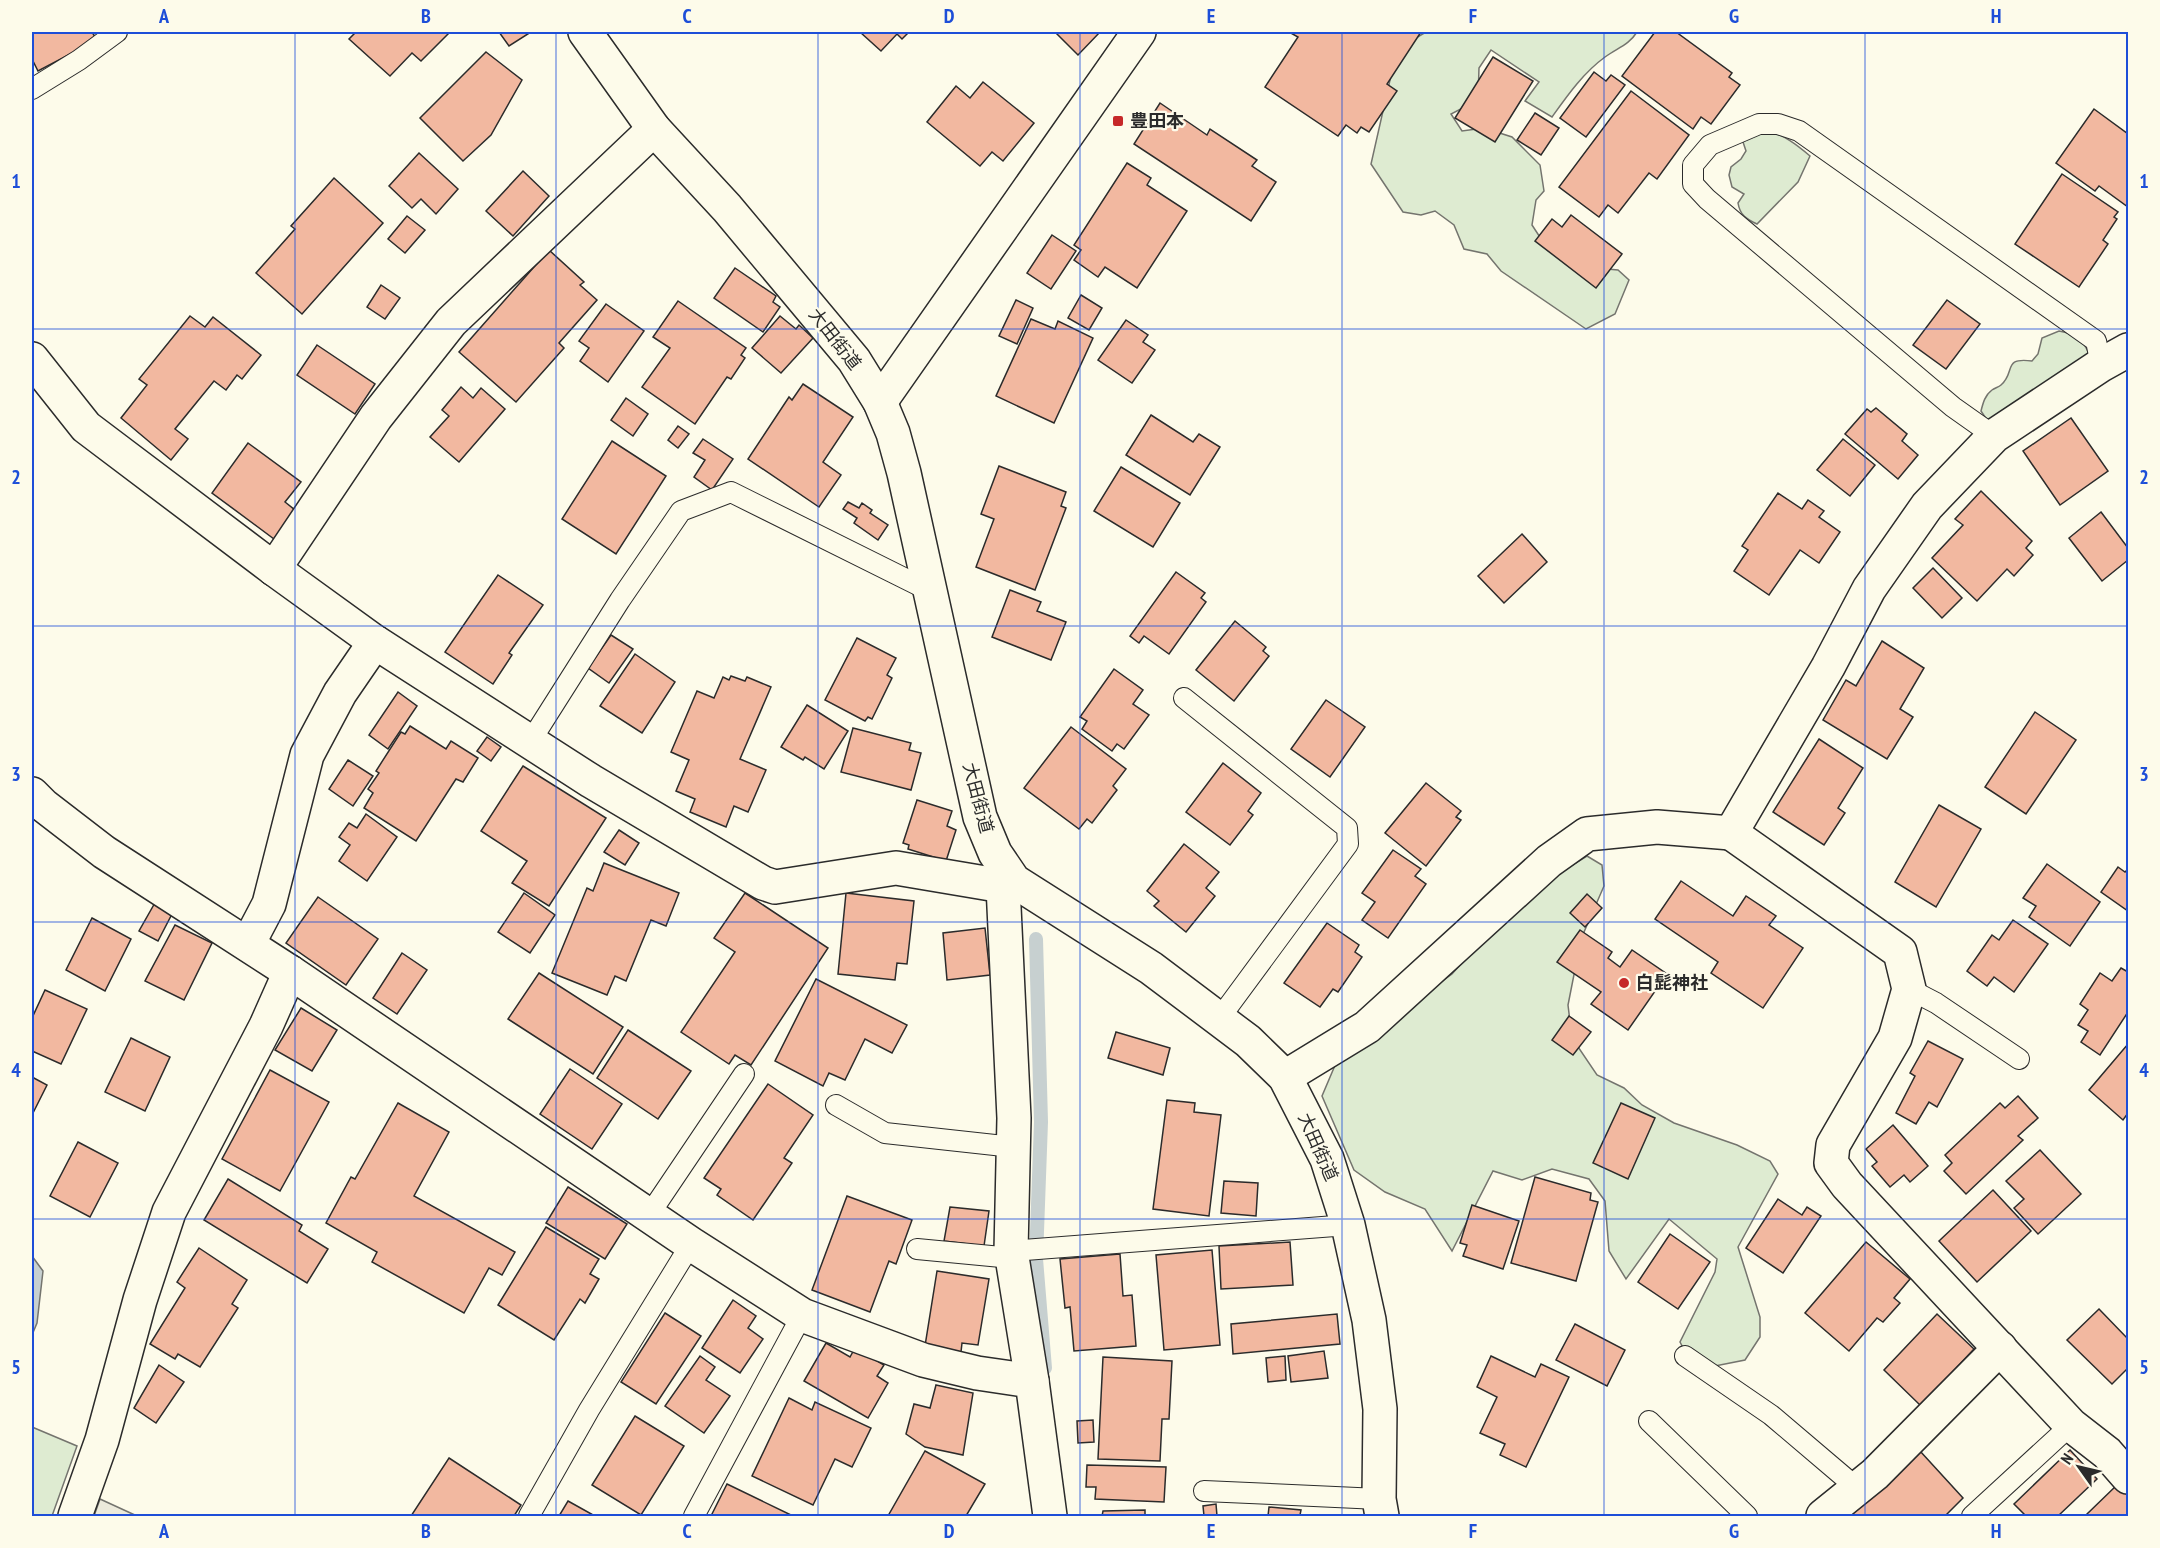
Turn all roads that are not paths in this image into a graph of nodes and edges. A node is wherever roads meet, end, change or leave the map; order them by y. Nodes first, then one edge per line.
1 (117, 32) edge
2 (585, 32) edge
3 (1138, 32) edge
4 (32, 89) edge
5 (654, 129) junction
6 (2115, 358) edge
7 (32, 359) edge
8 (880, 402) junction
9 (1994, 436) junction
10 (274, 569) junction
11 (930, 591) junction
12 (375, 642) junction
13 (1184, 698) dead end
14 (530, 742) junction
15 (32, 794) edge
16 (1731, 833) junction
17 (1008, 884) junction
18 (248, 944) junction
19 (290, 972) junction
20 (1909, 989) junction
21 (1219, 1019) junction
22 (2019, 1059) dead end
23 (744, 1074) dead end
24 (1285, 1077) junction
25 (836, 1105) dead end
26 (1013, 1147) junction
27 (649, 1215) junction
28 (1348, 1225) junction
29 (691, 1244) junction
30 (917, 1249) dead end
31 (1022, 1252) junction
32 (802, 1315) junction
33 (2000, 1348) junction
34 (1685, 1356) dead end
35 (1032, 1381) junction
36 (1649, 1421) dead end
37 (2071, 1425) junction
38 (2128, 1477) edge
39 (1857, 1488) junction
40 (1204, 1491) dead end
41 (1380, 1508) edge
42 (75, 1516) edge
43 (529, 1516) edge
44 (694, 1516) edge
45 (1050, 1516) edge
46 (1747, 1516) edge
47 (1823, 1516) edge
48 (1972, 1516) edge

1 - 4 lane
2 - 5 street, 大田街道
3 - 8 street
5 - 8 street, 大田街道
5 - 10 street
6 - 9 street
6 - 9 lane
7 - 10 street
8 - 11 street, 大田街道
9 - 16 street
10 - 12 street
11 - 14 lane
11 - 17 street, 大田街道
12 - 14 street
12 - 18 street
13 - 21 lane
14 - 17 street
15 - 18 street
16 - 20 street
16 - 24 street
17 - 21 street, 大田街道
17 - 26 street
18 - 19 street
19 - 27 street
19 - 42 street
20 - 22 lane
20 - 33 street
21 - 24 street, 大田街道
23 - 27 lane
24 - 28 street, 大田街道
25 - 26 lane
26 - 31 street
27 - 29 street
28 - 31 lane
28 - 41 street, 大田街道
29 - 32 street
29 - 43 lane
30 - 31 lane
31 - 35 street
32 - 35 street
32 - 44 lane
33 - 37 street
33 - 39 street
34 - 39 lane
35 - 45 street
36 - 46 lane
37 - 38 street
37 - 48 lane
39 - 47 street
40 - 41 lane

